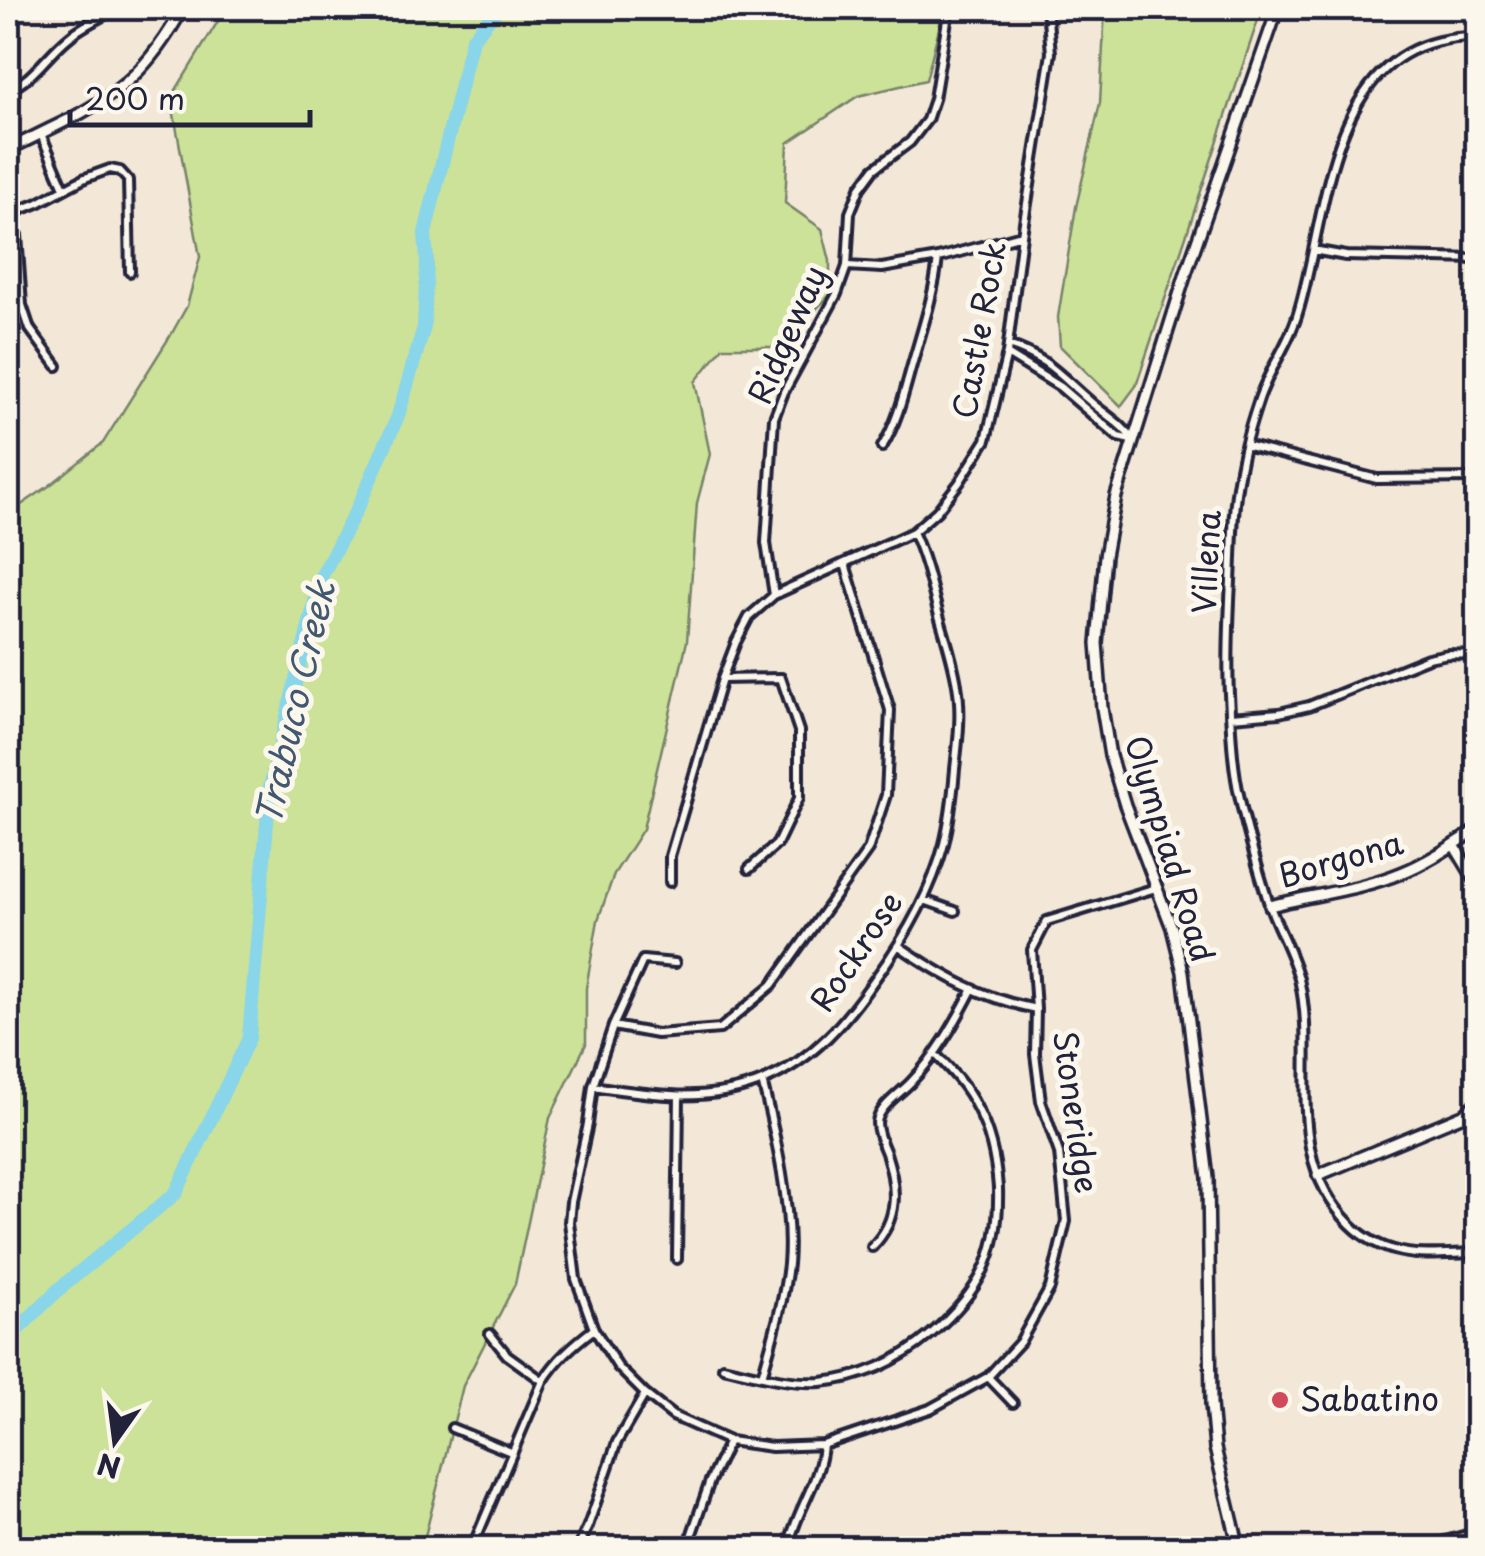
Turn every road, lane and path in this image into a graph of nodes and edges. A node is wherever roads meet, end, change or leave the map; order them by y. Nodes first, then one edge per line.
1 (115, 8) edge
2 (183, 8) edge
3 (949, 8) edge
4 (1047, 8) edge
5 (1278, 8) edge
6 (1478, 38) edge
7 (8, 90) edge
8 (41, 134) junction
9 (8, 149) edge
10 (64, 188) junction
11 (9, 215) edge
12 (1022, 235) junction
13 (1314, 250) junction
14 (938, 258) junction
15 (1478, 258) edge
16 (847, 266) junction
17 (130, 272) dead end
18 (1007, 349) junction
19 (1034, 356) junction
20 (57, 366) dead end
21 (1029, 368) junction
22 (1106, 415) junction
23 (1100, 423) junction
24 (1133, 440) junction
25 (1246, 444) junction
26 (882, 446) dead end
27 (1478, 478) edge
28 (914, 532) junction
29 (845, 564) junction
30 (774, 595) junction
31 (1478, 655) edge
32 (722, 679) junction
33 (1231, 717) junction
34 (1478, 829) edge
35 (1454, 845) junction
36 (750, 868) dead end
37 (670, 882) dead end
38 (1478, 885) edge
39 (1156, 888) junction
40 (924, 900) junction
41 (1270, 906) junction
42 (954, 911) dead end
43 (898, 946) junction
44 (675, 962) dead end
45 (972, 990) junction
46 (1036, 1009) junction
47 (613, 1026) junction
48 (935, 1054) junction
49 (762, 1081) junction
50 (593, 1086) junction
51 (678, 1096) junction
52 (1478, 1102) edge
53 (1318, 1175) junction
54 (872, 1246) dead end
55 (1478, 1253) edge
56 (677, 1259) dead end
57 (594, 1329) junction
58 (490, 1334) dead end
59 (723, 1367) dead end
60 (762, 1376) junction
61 (988, 1377) junction
62 (543, 1381) junction
63 (645, 1394) junction
64 (1013, 1403) dead end
65 (452, 1428) dead end
66 (729, 1440) junction
67 (823, 1445) junction
68 (512, 1452) junction
69 (1478, 1534) edge
70 (472, 1548) edge
71 (578, 1548) edge
72 (687, 1548) edge
73 (788, 1548) edge
74 (1239, 1548) edge
75 (1428, 1548) edge

1 - 7 street
2 - 8 main road
3 - 16 street, Ridgeway
4 - 12 street, Castle Rock
5 - 24 main road, Olympiad Road
6 - 13 street, Villena
8 - 9 main road
8 - 10 street
10 - 11 street
10 - 17 street
11 - 20 street
12 - 14 street
12 - 18 street, Castle Rock
13 - 15 street
13 - 25 street, Villena
14 - 16 street
14 - 26 street
16 - 30 street, Ridgeway
18 - 19 street
18 - 21 street
18 - 28 street, Castle Rock
19 - 21 street
19 - 22 street
21 - 23 street
22 - 23 street
22 - 24 street
23 - 24 street
24 - 39 main road, Olympiad Road
25 - 27 street
25 - 33 street, Villena
28 - 29 street, Castle Rock
28 - 40 street, Rockrose
29 - 30 street, Castle Rock
29 - 47 street
30 - 32 street, Castle Rock
31 - 33 street
32 - 36 street
32 - 37 street, Castle Rock
33 - 41 street, Villena
34 - 35 main road, Borgona
35 - 38 main road
35 - 41 main road, Borgona
39 - 46 street, Stoneridge
39 - 74 main road, Olympiad Road
40 - 42 street
40 - 43 street, Rockrose
41 - 53 street, Villena
43 - 45 street
43 - 49 street, Rockrose
44 - 47 street, Stoneridge
45 - 46 street
45 - 48 street
46 - 61 street, Stoneridge
47 - 50 street, Stoneridge
48 - 54 street
48 - 60 street
49 - 51 street, Rockrose
49 - 60 street
50 - 51 street, Rockrose
50 - 57 street, Stoneridge
51 - 56 street
52 - 53 main road
53 - 55 street, Villena
57 - 62 street
57 - 63 street, Stoneridge
58 - 62 street
59 - 60 street
61 - 64 street
61 - 67 street, Stoneridge
62 - 68 street
63 - 66 street, Stoneridge
63 - 71 street
65 - 68 street
66 - 67 street, Stoneridge
66 - 72 street
67 - 73 street
68 - 70 street
69 - 75 main road

